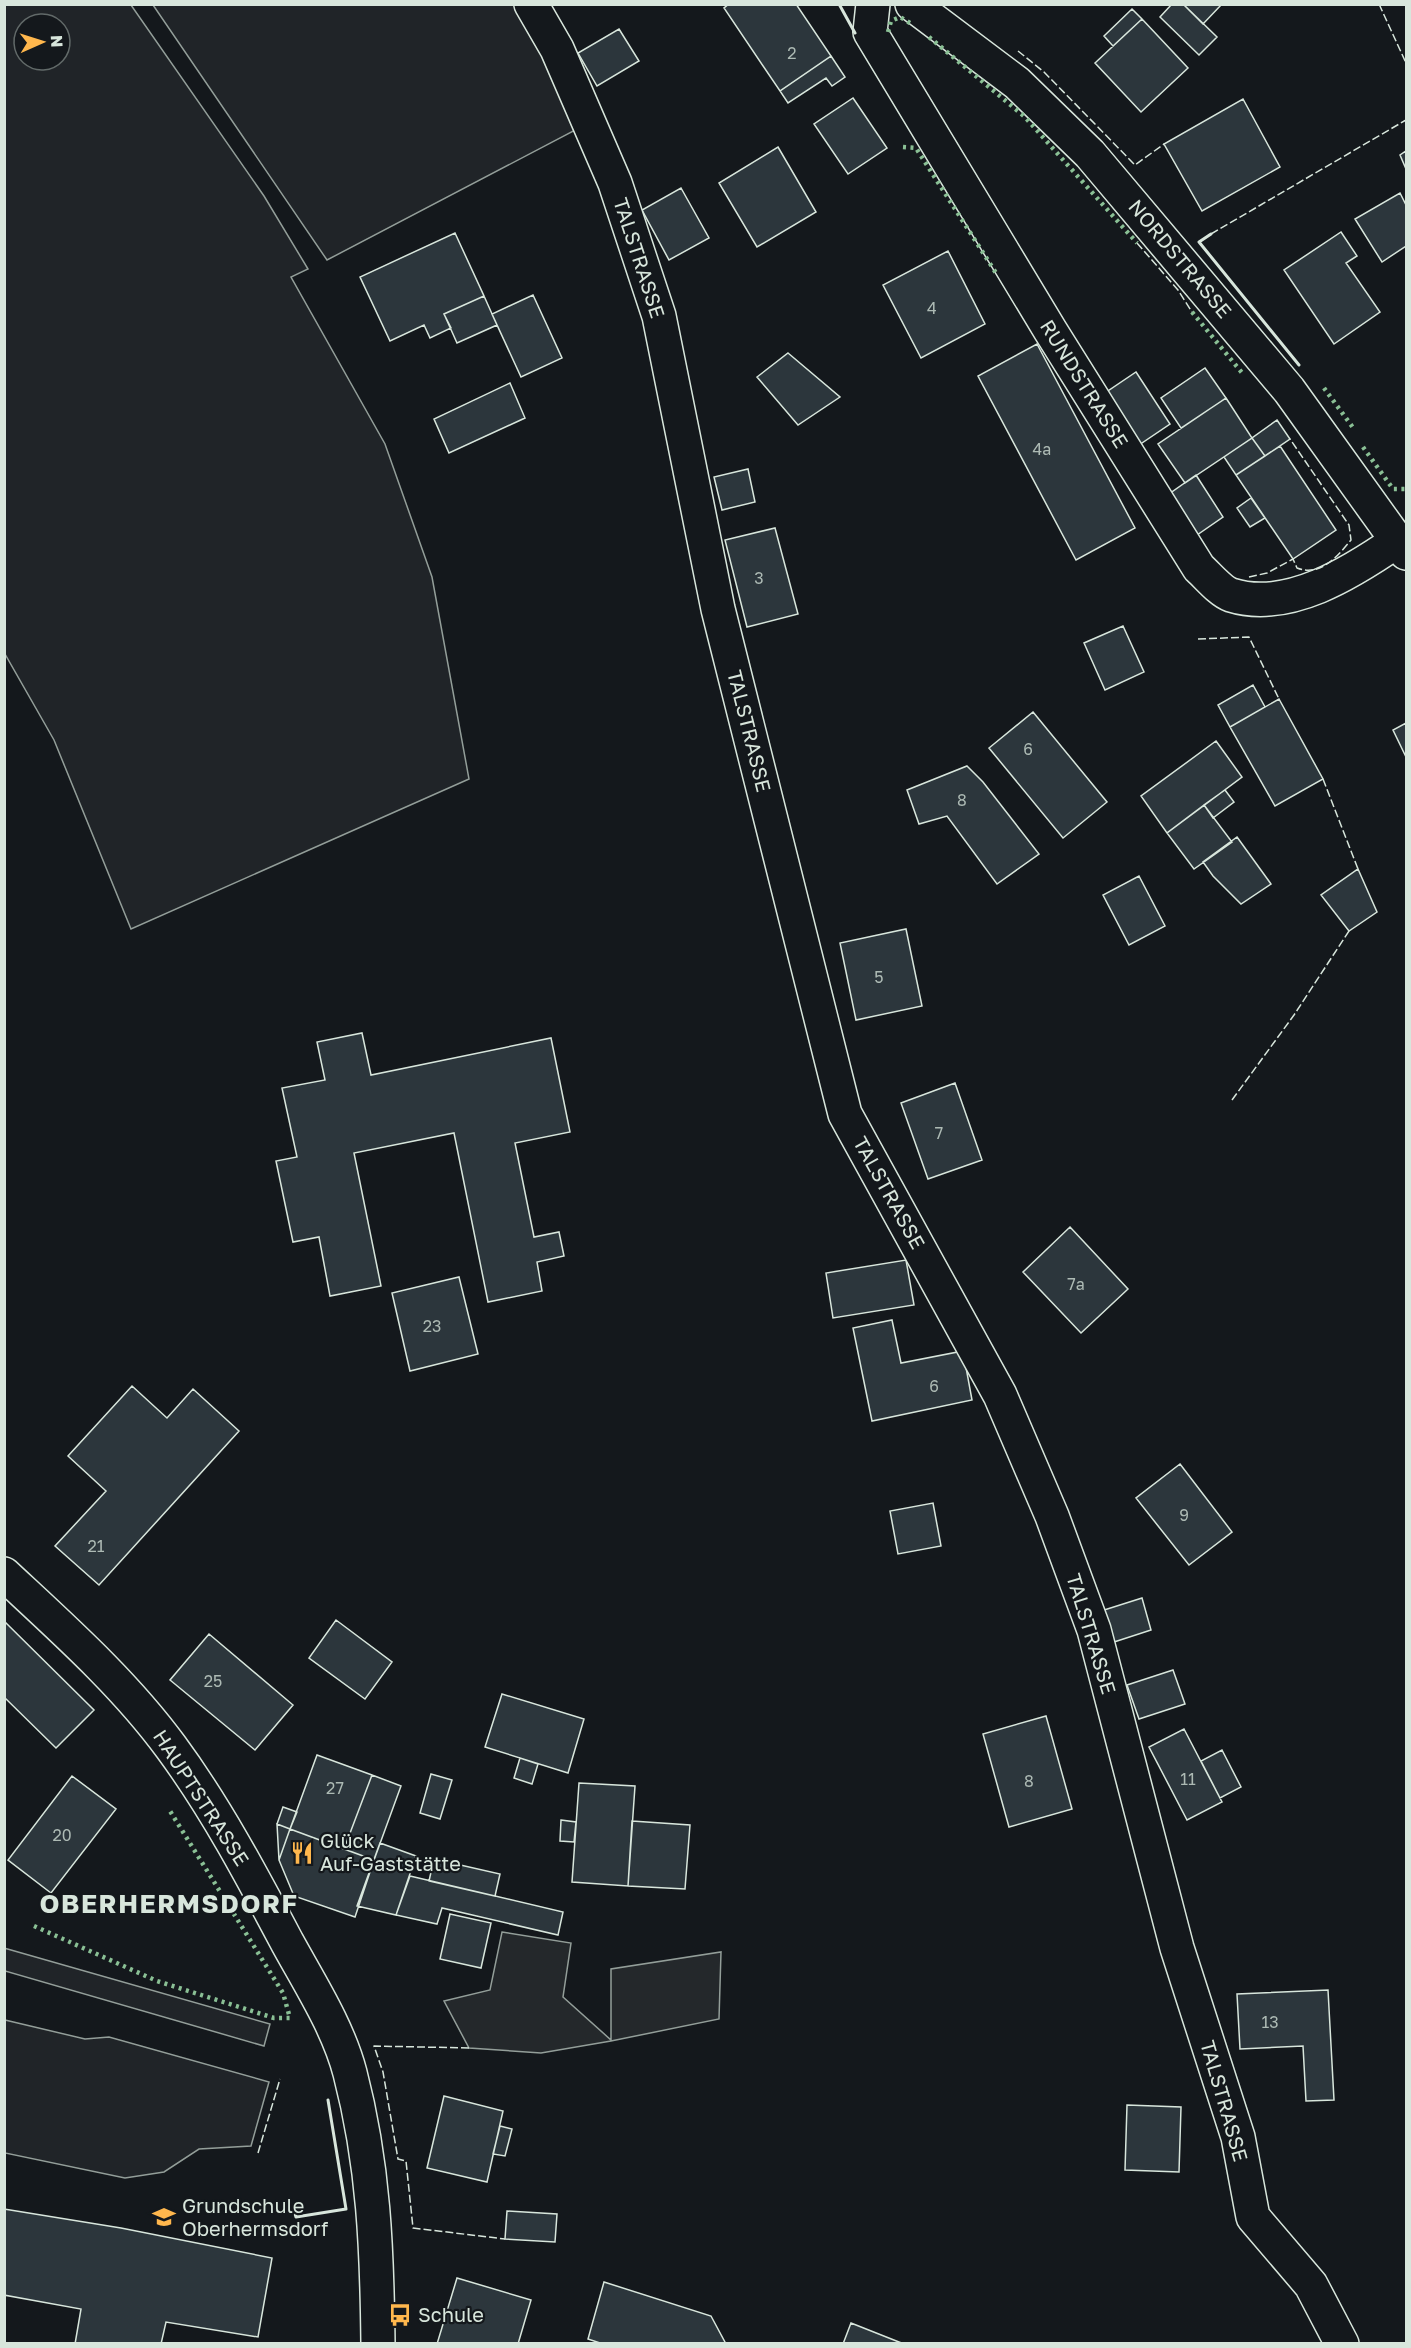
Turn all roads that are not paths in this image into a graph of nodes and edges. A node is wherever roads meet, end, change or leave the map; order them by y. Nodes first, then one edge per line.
1 (531, 4) edge
2 (873, 4) edge
3 (912, 4) edge
4 (1402, 547) edge
5 (4, 1574) edge
6 (378, 2343) edge
7 (1342, 2343) edge

1 - 7 street, TALSTRASSE
2 - 4 street, RUNDSTRASSE
3 - 4 street, NORDSTRASSE
5 - 6 street, HAUPTSTRASSE

